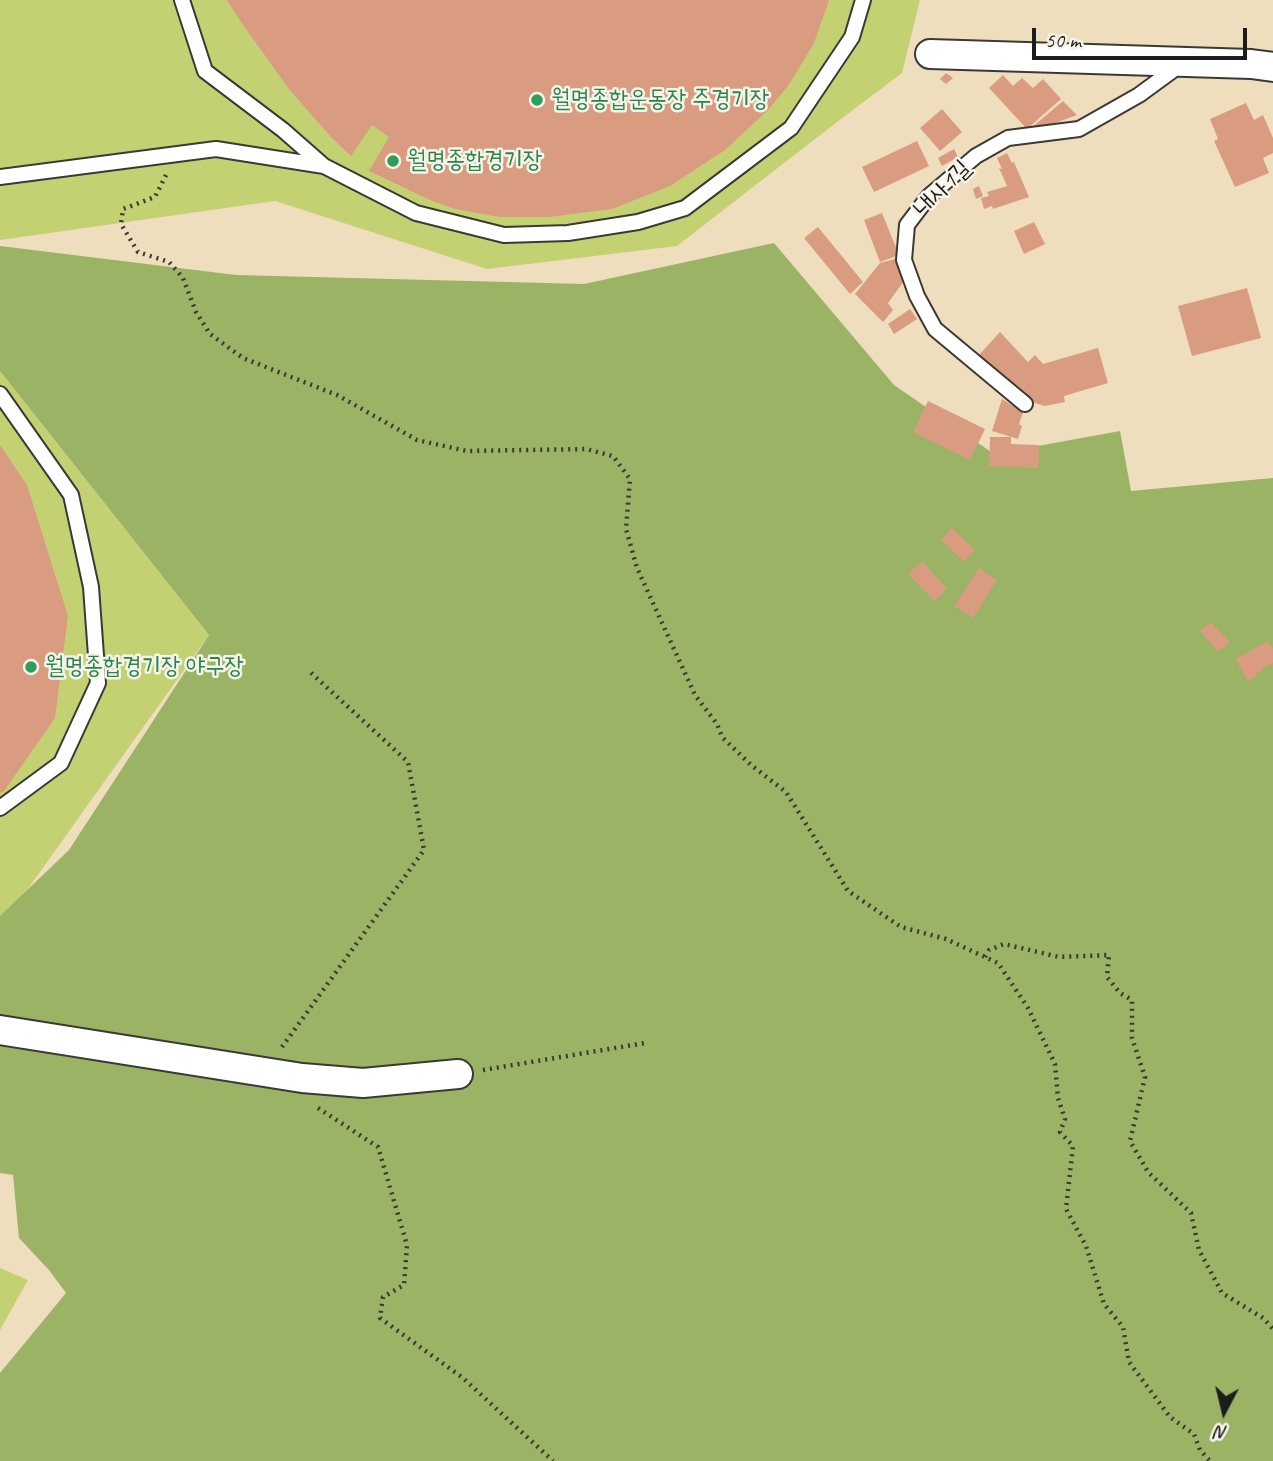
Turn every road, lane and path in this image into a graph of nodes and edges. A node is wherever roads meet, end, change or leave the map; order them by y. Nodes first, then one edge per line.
1 (182, 0) edge
2 (863, 0) edge
3 (930, 54) dead end
4 (1272, 59) edge
5 (1184, 62) junction
6 (178, 153) junction
7 (324, 166) junction
8 (0, 177) edge
9 (0, 394) edge
10 (1025, 404) dead end
11 (309, 671) dead end
12 (0, 808) edge
13 (985, 957) junction
14 (0, 1030) edge
15 (645, 1043) dead end
16 (263, 1073) junction
17 (458, 1074) joint
18 (309, 1102) dead end
19 (1273, 1329) edge
20 (553, 1461) edge
21 (1210, 1461) edge

1 - 7 lane
2 - 7 lane
3 - 5 street
4 - 5 street
5 - 10 lane, 내사1길
6 - 7 lane
6 - 8 lane
6 - 13 path
9 - 12 lane
11 - 16 path
13 - 19 path
13 - 21 path
14 - 16 street
15 - 17 path
16 - 17 street
18 - 20 path

